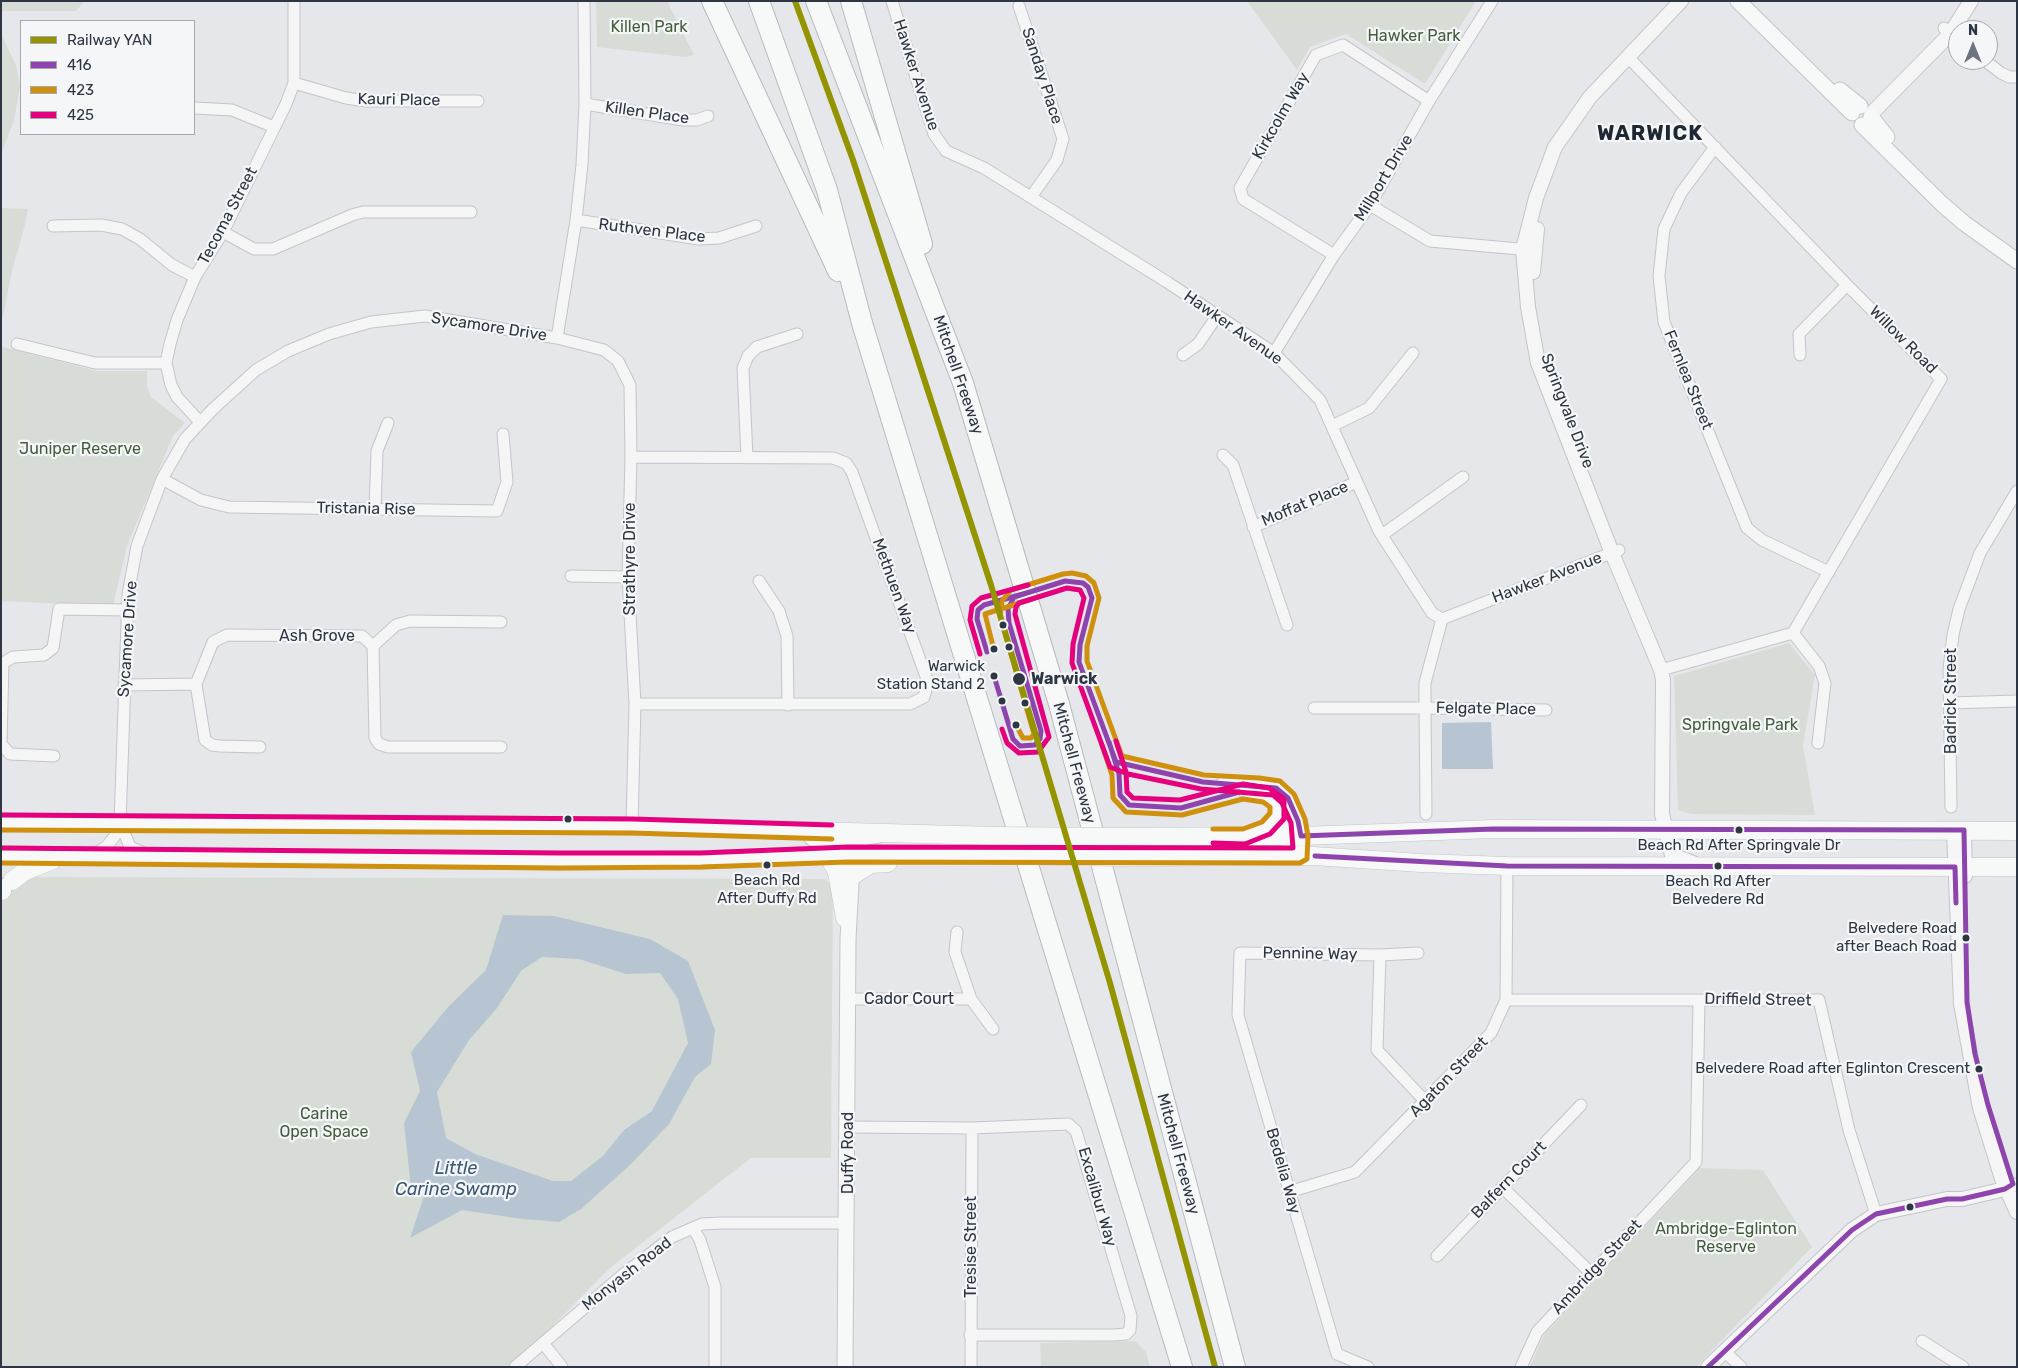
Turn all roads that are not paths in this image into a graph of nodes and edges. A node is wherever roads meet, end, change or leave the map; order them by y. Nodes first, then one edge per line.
1 (294, 1) edge
2 (584, 1) edge
3 (712, 1) edge
4 (759, 1) edge
5 (816, 1) edge
6 (851, 1) edge
7 (892, 1) edge
8 (1492, 1) edge
9 (1681, 1) edge
10 (1692, 1) edge
11 (1738, 1) edge
12 (1750, 1) edge
13 (1962, 1) edge
14 (1971, 1) edge
15 (1019, 6) dead end
16 (1955, 20) edge
17 (1959, 20) edge
18 (1948, 36) edge
19 (1630, 59) junction
20 (1997, 70) edge
21 (2017, 76) edge
22 (294, 83) junction
23 (478, 102) dead end
24 (1429, 102) junction
25 (585, 104) junction
26 (195, 108) edge
27 (1863, 113) junction
28 (708, 116) dead end
29 (274, 127) junction
30 (1715, 147) junction
31 (1031, 196) junction
32 (1370, 205) junction
33 (472, 212) dead end
34 (576, 220) junction
35 (53, 226) dead end
36 (756, 226) dead end
37 (223, 232) junction
38 (1528, 250) junction
39 (2017, 253) edge
40 (1334, 255) junction
41 (2017, 261) edge
42 (195, 277) junction
43 (1847, 285) junction
44 (1217, 316) junction
45 (862, 323) junction
46 (797, 334) dead end
47 (557, 338) junction
48 (18, 344) dead end
49 (1274, 353) junction
50 (1412, 353) dead end
51 (1183, 355) dead end
52 (1800, 355) dead end
53 (166, 363) junction
54 (963, 383) junction
55 (200, 422) junction
56 (388, 423) dead end
57 (1332, 426) junction
58 (503, 434) dead end
59 (1223, 456) dead end
60 (631, 457) junction
61 (747, 458) junction
62 (1463, 477) dead end
63 (162, 478) junction
64 (1357, 482) junction
65 (2017, 491) edge
66 (375, 509) junction
67 (1253, 527) junction
68 (1382, 535) junction
69 (1616, 551) junction
70 (1829, 572) junction
71 (571, 576) dead end
72 (628, 577) junction
73 (759, 581) dead end
74 (128, 610) junction
75 (1442, 619) junction
76 (501, 622) dead end
77 (1286, 625) dead end
78 (1794, 633) junction
79 (373, 646) junction
80 (1665, 669) junction
81 (196, 684) junction
82 (124, 685) junction
83 (2017, 701) edge
84 (1950, 703) junction
85 (635, 704) junction
86 (788, 705) junction
87 (1314, 708) dead end
88 (1425, 708) junction
89 (1546, 710) dead end
90 (1818, 743) dead end
91 (260, 747) dead end
92 (501, 747) dead end
93 (54, 756) dead end
94 (1222, 784) dead end
95 (1244, 791) dead end
96 (1278, 803) junction
97 (1951, 807) dead end
98 (1426, 814) dead end
99 (1, 822) edge
100 (120, 822) junction
101 (632, 826) junction
102 (734, 829) junction
103 (1666, 830) junction
104 (1959, 830) junction
105 (2017, 831) edge
106 (890, 834) junction
107 (1244, 836) junction
108 (1294, 836) junction
109 (848, 854) junction
110 (1, 855) edge
111 (828, 855) junction
112 (964, 855) junction
113 (1293, 856) junction
114 (61, 857) junction
115 (88, 857) junction
116 (160, 858) junction
117 (1632, 865) junction
118 (1507, 866) junction
119 (1711, 866) junction
120 (1960, 867) junction
121 (2017, 867) edge
122 (852, 876) junction
123 (5, 887) edge
124 (845, 918) junction
125 (957, 932) dead end
126 (848, 939) junction
127 (1240, 953) joint
128 (1418, 953) dead end
129 (1380, 955) junction
130 (847, 999) junction
131 (970, 999) junction
132 (1506, 1000) junction
133 (1699, 1000) junction
134 (993, 1029) dead end
135 (1426, 1102) junction
136 (1581, 1106) dead end
137 (848, 1127) junction
138 (972, 1128) junction
139 (2009, 1184) edge
140 (1502, 1187) junction
141 (1289, 1192) junction
142 (2017, 1212) edge
143 (1876, 1214) junction
144 (847, 1223) junction
145 (693, 1228) junction
146 (1437, 1256) dead end
147 (1591, 1273) junction
148 (970, 1335) junction
149 (1922, 1341) dead end
150 (543, 1343) junction
151 (1724, 1351) junction
152 (514, 1367) edge
153 (562, 1367) edge
154 (715, 1367) edge
155 (845, 1367) edge
156 (971, 1367) edge
157 (1182, 1367) edge
158 (1236, 1367) edge
159 (1368, 1367) edge
160 (1521, 1367) edge
161 (1708, 1367) edge
162 (1741, 1367) edge
163 (1963, 1367) edge

1 - 22 street, Tecoma Street
2 - 25 street, Sycamore Drive
3 - 45 highway
4 - 45 highway
5 - 54 highway, Mitchell Freeway
6 - 54 highway
7 - 31 street, Hawker Avenue
8 - 24 street, Millport Drive
9 - 19 street, Springvale Drive
10 - 19 street, Springvale Drive
11 - 27 main road
12 - 27 main road
13 - 16 street
14 - 17 street
15 - 31 street, Sanday Place
18 - 27 street
19 - 30 street, Willow Road
19 - 38 street, Springvale Drive
20 - 21 street
22 - 23 street, Kauri Place
22 - 29 street, Tecoma Street
24 - 32 street, Millport Drive
24 - 40 street, Kirkcolm Way
25 - 28 street, Killen Place
25 - 34 street, Sycamore Drive
26 - 29 street
27 - 39 main road
27 - 41 main road
29 - 37 street, Tecoma Street
30 - 43 street, Willow Road
30 - 70 street, Fernlea Street
31 - 44 street, Hawker Avenue
32 - 38 street
32 - 40 street, Millport Drive
33 - 37 street
34 - 36 street, Ruthven Place
34 - 47 street, Sycamore Drive
35 - 42 street
37 - 42 street, Tecoma Street
38 - 69 street, Springvale Drive
40 - 49 street, Millport Drive
42 - 53 street, Tecoma Street
43 - 52 street
43 - 70 street, Willow Road
44 - 49 street, Hawker Avenue
44 - 51 street
45 - 157 highway
46 - 61 street
47 - 55 street, Sycamore Drive
47 - 60 street, Strathyre Drive
48 - 53 street
49 - 57 street, Hawker Avenue
50 - 57 street
53 - 55 street, Tecoma Street
54 - 158 highway, Mitchell Freeway
55 - 63 street, Sycamore Drive
56 - 66 street
57 - 64 street, Hawker Avenue
58 - 66 street, Tristania Rise
59 - 67 street, Moffat Place
60 - 61 street, Methuen Way
60 - 72 street, Strathyre Drive
61 - 86 street, Methuen Way
62 - 68 street
63 - 66 street, Tristania Rise
63 - 74 street, Sycamore Drive
64 - 67 street, Moffat Place
64 - 68 street, Hawker Avenue
65 - 84 street, Badrick Street
67 - 77 street, Moffat Place
68 - 75 street, Hawker Avenue
69 - 75 street, Hawker Avenue
69 - 80 street, Springvale Drive
70 - 78 street, Willow Road
71 - 72 street
72 - 85 street, Strathyre Drive
73 - 86 street
74 - 82 street, Sycamore Drive
74 - 93 street
75 - 88 street, Felgate Place
76 - 79 street
78 - 80 street
78 - 90 street
79 - 81 street, Ash Grove
79 - 92 street, Ash Grove
80 - 103 street, Springvale Drive
81 - 82 street
81 - 91 street
82 - 100 street, Sycamore Drive
83 - 84 street
84 - 97 street, Badrick Street
85 - 86 street, Methuen Way
85 - 101 street, Strathyre Drive
87 - 88 street, Felgate Place
88 - 89 street, Felgate Place
88 - 98 street, Felgate Place
94 - 108 street
95 - 96 street
96 - 107 main road
96 - 108 street
99 - 100 main road
100 - 101 main road
100 - 115 street, Sycamore Drive
100 - 116 street, Sycamore Drive
101 - 102 main road
102 - 106 main road
102 - 109 main road
103 - 104 main road
103 - 108 main road
103 - 117 street, Springvale Drive
103 - 119 street, Springvale Drive
104 - 105 main road
104 - 120 street
106 - 107 main road, bridge
106 - 109 main road
107 - 108 main road
108 - 113 street
109 - 111 main road
109 - 112 main road
109 - 122 main road, Duffy Road
109 - 124 main road, Duffy Road
110 - 114 main road
111 - 116 main road
111 - 124 main road
112 - 113 main road, bridge
112 - 122 main road
113 - 118 main road
114 - 115 main road
114 - 123 main road
115 - 116 main road
117 - 118 main road
117 - 119 main road
118 - 132 street, Agaton Street
119 - 120 main road
120 - 121 main road
120 - 139 street
122 - 126 main road, Duffy Road
124 - 126 main road, Duffy Road
125 - 131 street, Cador Court
126 - 130 main road, Duffy Road
127 - 129 street, Pennine Way
127 - 141 street, Bedelia Way
128 - 129 street, Pennine Way
129 - 135 street, Pennine Way
130 - 131 street, Cador Court
130 - 137 main road, Duffy Road
131 - 134 street, Cador Court
132 - 133 street, Driffield Street
132 - 135 street, Agaton Street
133 - 143 street, Driffield Street
133 - 147 street, Ambridge Street
135 - 141 street, Agaton Street
136 - 140 street, Balfern Court
137 - 138 street, Excalibur Way
137 - 144 main road, Duffy Road
138 - 148 street, Tresise Street
138 - 148 street, Excalibur Way
139 - 142 street
139 - 143 street
140 - 146 street, Balfern Court
140 - 147 street
141 - 159 street, Bedelia Way
143 - 151 street
144 - 145 street, Monyash Road
144 - 155 main road, Duffy Road
145 - 150 street, Monyash Road
145 - 154 street
147 - 160 street, Ambridge Street
148 - 156 street, Tresise Street
149 - 163 street
150 - 152 street, Monyash Road
150 - 153 street
151 - 161 street
151 - 162 street

